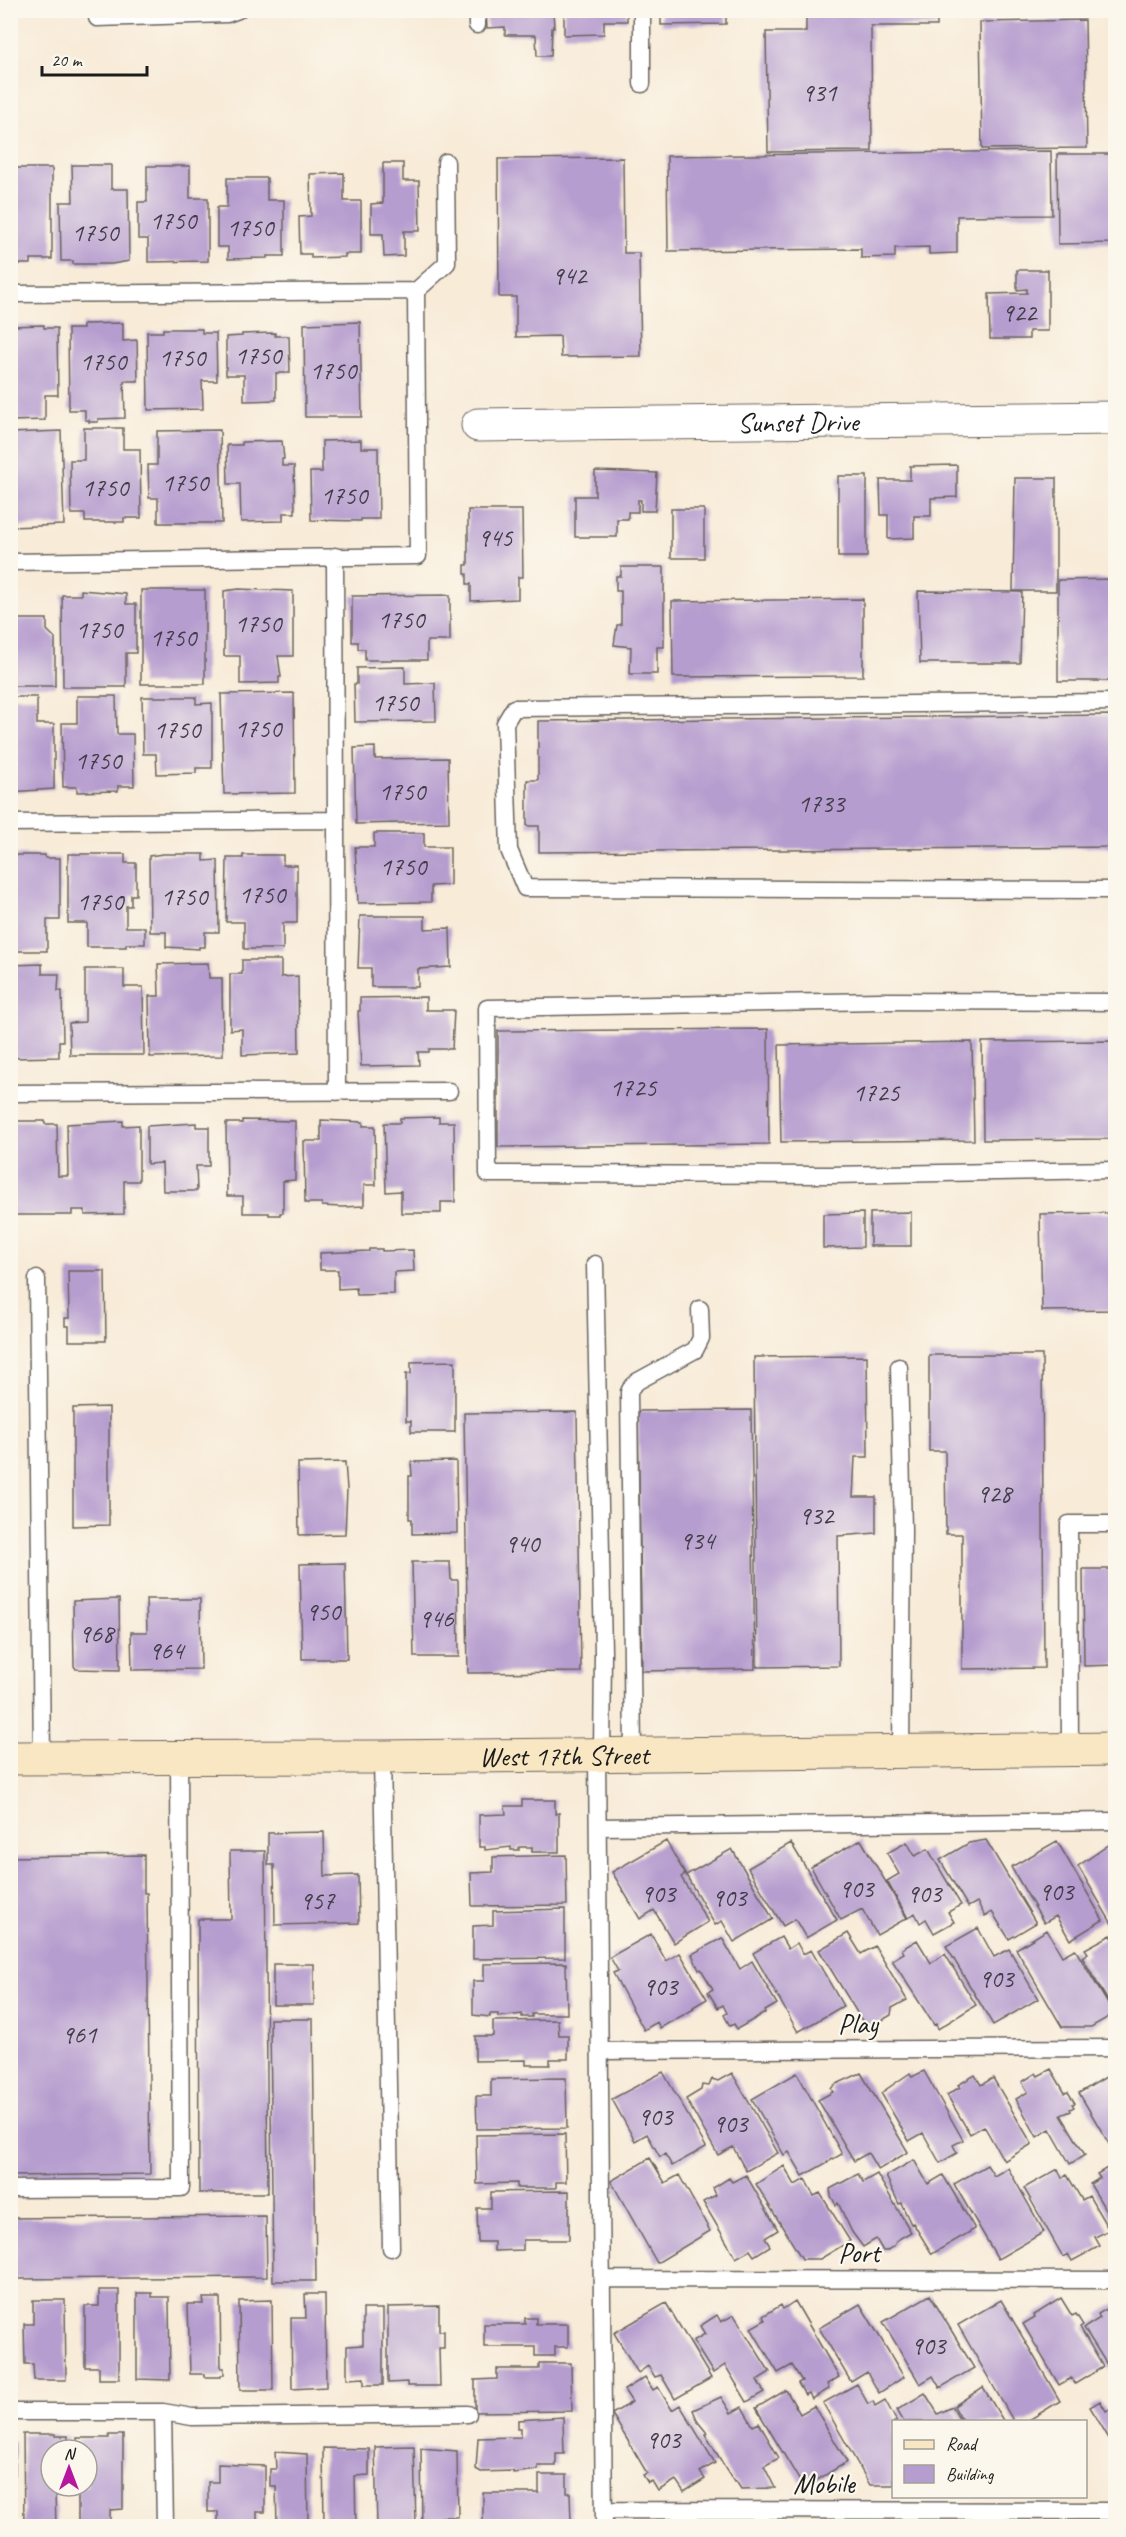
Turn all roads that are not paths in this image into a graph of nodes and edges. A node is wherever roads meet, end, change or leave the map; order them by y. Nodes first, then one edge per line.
1 (237, 10) edge
2 (642, 10) edge
3 (97, 18) dead end
4 (642, 84) dead end
5 (446, 162) dead end
6 (416, 291) junction
7 (10, 294) edge
8 (1116, 418) edge
9 (478, 425) dead end
10 (335, 556) junction
11 (10, 562) edge
12 (1116, 702) edge
13 (336, 820) junction
14 (10, 823) edge
15 (1116, 890) edge
16 (1116, 1002) edge
17 (449, 1091) dead end
18 (337, 1092) junction
19 (10, 1093) edge
20 (1116, 1170) edge
21 (596, 1264) dead end
22 (37, 1279) dead end
23 (700, 1310) dead end
24 (899, 1367) dead end
25 (1116, 1524) edge
26 (1070, 1749) junction
27 (1116, 1749) edge
28 (901, 1751) junction
29 (610, 1754) junction
30 (382, 1757) junction
31 (26, 1758) edge
32 (179, 1758) junction
33 (1116, 1821) edge
34 (598, 1827) junction
35 (1116, 2048) edge
36 (600, 2050) junction
37 (10, 2188) edge
38 (391, 2248) dead end
39 (602, 2279) junction
40 (1116, 2280) edge
41 (10, 2412) edge
42 (163, 2412) junction
43 (468, 2414) dead end
44 (1116, 2511) edge
45 (604, 2518) edge
46 (165, 2526) edge

1 - 3 lane
2 - 4 lane
5 - 6 lane
6 - 7 lane
6 - 10 lane
8 - 9 street, Sunset Drive
10 - 11 lane
10 - 13 lane
12 - 15 lane
13 - 14 lane
13 - 18 lane
16 - 20 lane
17 - 18 lane
18 - 19 lane
21 - 29 lane
22 - 31 lane
23 - 29 lane
24 - 28 lane
25 - 26 lane
26 - 27 street, West 17th Street
26 - 28 street, West 17th Street
28 - 29 street, West 17th Street
29 - 30 street, West 17th Street
29 - 34 lane
30 - 32 street, West 17th Street
30 - 38 lane
31 - 32 street, West 17th Street
32 - 37 lane
33 - 34 lane
34 - 36 lane
35 - 36 lane, Play
36 - 39 lane
39 - 40 lane, Port
39 - 45 lane
41 - 42 lane
42 - 43 lane
42 - 46 lane
44 - 45 lane, Mobile

